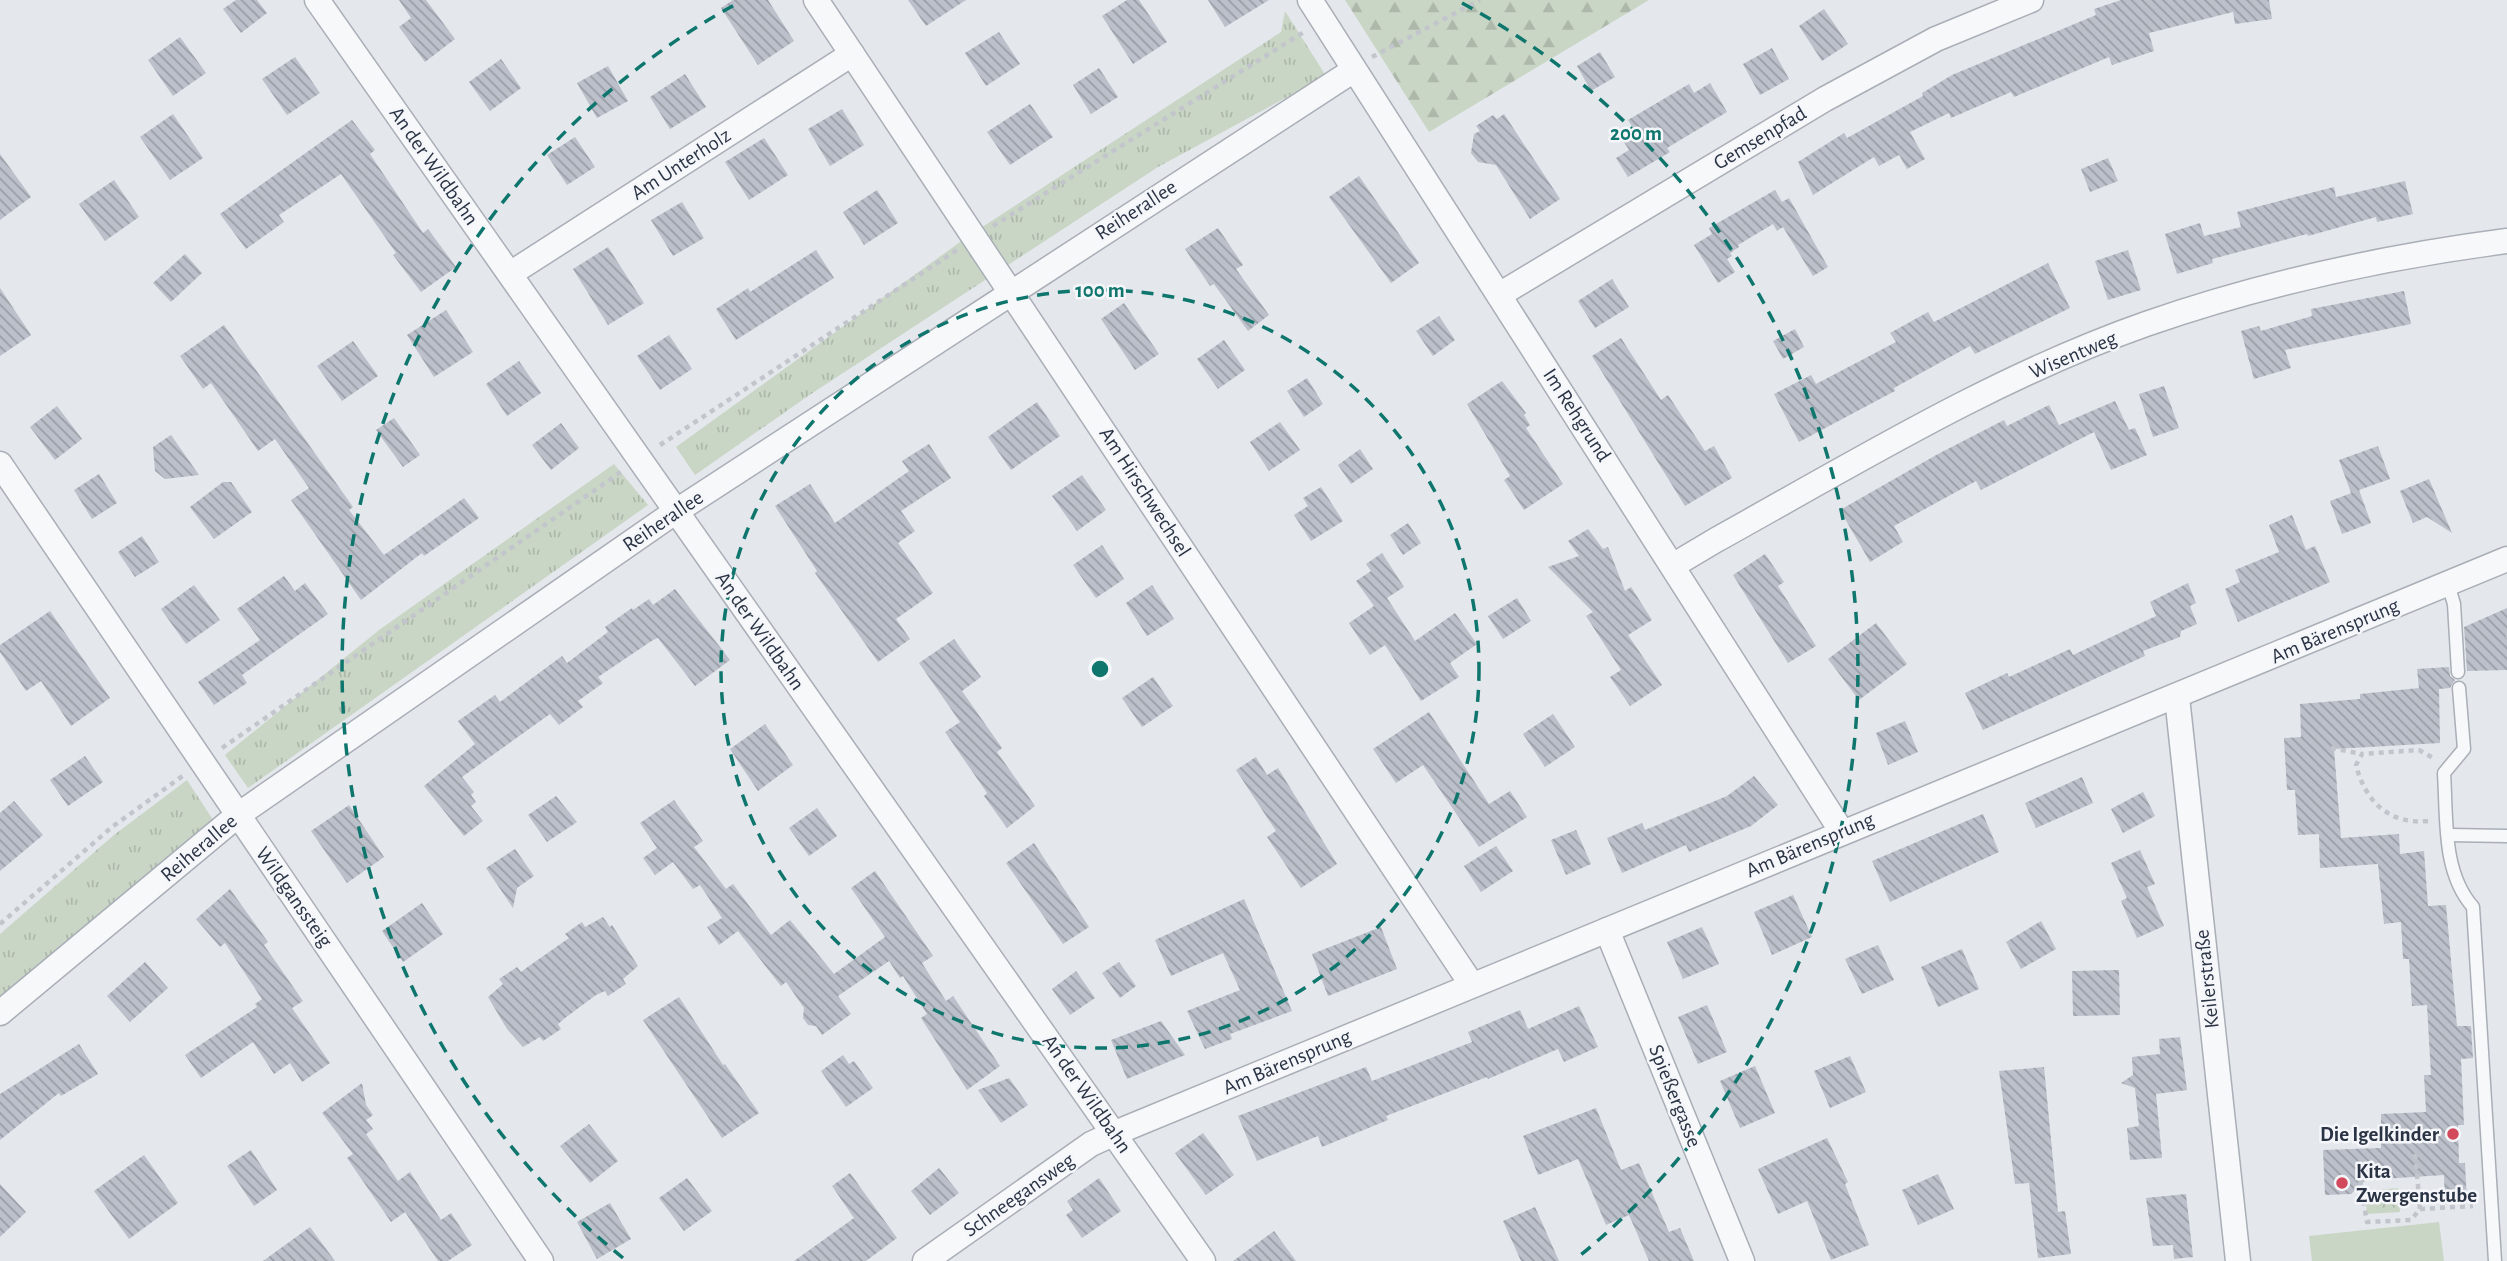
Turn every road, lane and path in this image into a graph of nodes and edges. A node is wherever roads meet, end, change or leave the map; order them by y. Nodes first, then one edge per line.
1 (317, 0) edge
2 (817, 0) edge
3 (1310, 0) edge
4 (1480, 0) edge
5 (2031, 0) edge
6 (852, 54) junction
7 (1354, 70) junction
8 (2507, 241) edge
9 (510, 274) junction
10 (1012, 290) junction
11 (1499, 295) junction
12 (0, 464) edge
13 (675, 512) junction
14 (2507, 559) edge
15 (1674, 565) junction
16 (2448, 584) junction
17 (2458, 672) dead end
18 (2459, 688) dead end
19 (2177, 697) junction
20 (2331, 748) dead end
21 (2362, 754) junction
22 (2452, 768) junction
23 (238, 815) junction
24 (2447, 819) junction
25 (1842, 831) junction
26 (2449, 835) junction
27 (2507, 835) edge
28 (1607, 930) junction
29 (1472, 985) junction
30 (0, 1013) edge
31 (1115, 1133) junction
32 (2415, 1152) dead end
33 (2360, 1181) dead end
34 (2492, 1205) junction
35 (2420, 1209) junction
36 (541, 1261) edge
37 (925, 1261) edge
38 (1203, 1261) edge
39 (1742, 1261) edge
40 (2238, 1261) edge
41 (2496, 1261) edge

1 - 9 street, An der Wildbahn
2 - 6 street, Am Hirschwechsel
3 - 7 street, Im Rehgrund
4 - 7 path
5 - 11 street, Gemsenpfad
6 - 9 street, Am Unterholz
6 - 10 street, Am Hirschwechsel
7 - 10 street, Reiherallee
7 - 11 street, Im Rehgrund
8 - 15 street, Wisentweg
9 - 13 street, An der Wildbahn
10 - 13 street, Reiherallee
10 - 29 street, Am Hirschwechsel
11 - 15 street, Im Rehgrund
12 - 23 street, Wildganssteig
13 - 23 street, Reiherallee
13 - 31 street, An der Wildbahn
14 - 16 street, Am Bärensprung
15 - 25 street, Im Rehgrund
16 - 17 lane
16 - 19 street, Am Bärensprung
18 - 22 lane
19 - 25 street, Am Bärensprung
19 - 40 street, Keilerstraße
20 - 21 path
21 - 22 path
21 - 24 path
22 - 24 lane
23 - 30 street, Reiherallee
23 - 36 street, Wildganssteig
24 - 26 lane
25 - 28 street, Am Bärensprung
26 - 27 lane
26 - 34 lane
28 - 29 street, Am Bärensprung
28 - 39 street, Spießergasse
29 - 31 street, Am Bärensprung
31 - 37 street, Schneegansweg
31 - 38 street, An der Wildbahn
32 - 35 path
33 - 35 path
34 - 35 path
34 - 41 lane

